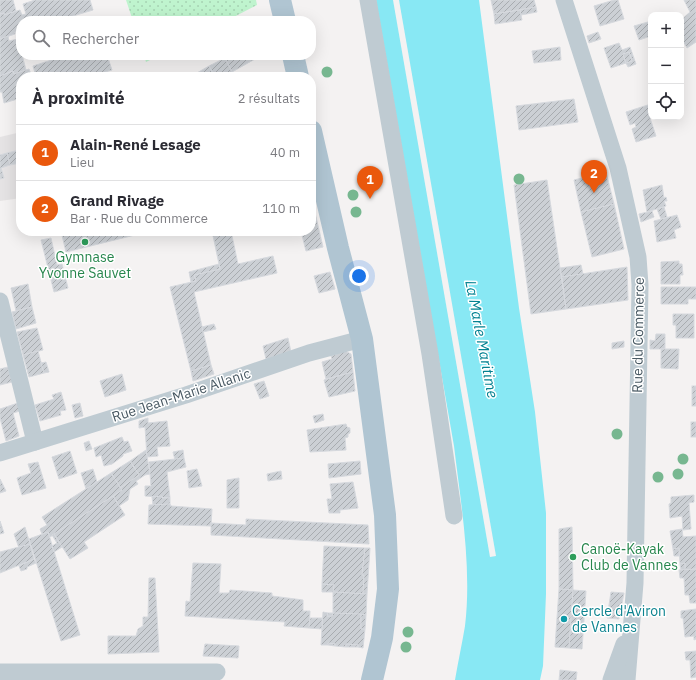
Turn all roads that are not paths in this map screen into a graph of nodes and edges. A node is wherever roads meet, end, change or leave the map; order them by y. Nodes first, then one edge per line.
1 (280, 0) edge
2 (368, 0) edge
3 (564, 0) edge
4 (284, 16) edge
5 (294, 60) edge
6 (297, 72) edge
7 (316, 153) edge
8 (0, 301) edge
9 (362, 339) junction
10 (35, 442) junction
11 (0, 453) edge
12 (454, 516) dead end
13 (632, 625) junction
14 (0, 672) edge
15 (217, 672) dead end
16 (372, 680) edge
17 (611, 680) edge
18 (627, 680) edge

1 - 4 main road
2 - 12 street
3 - 13 street, Rue du Commerce
5 - 6 main road
7 - 9 main road
8 - 10 street
9 - 10 street, Rue Jean-Marie Allanic
9 - 16 main road
10 - 11 street, Rue Jean-Marie Allanic
13 - 17 street
13 - 18 street, Rue du Commerce
14 - 15 street

